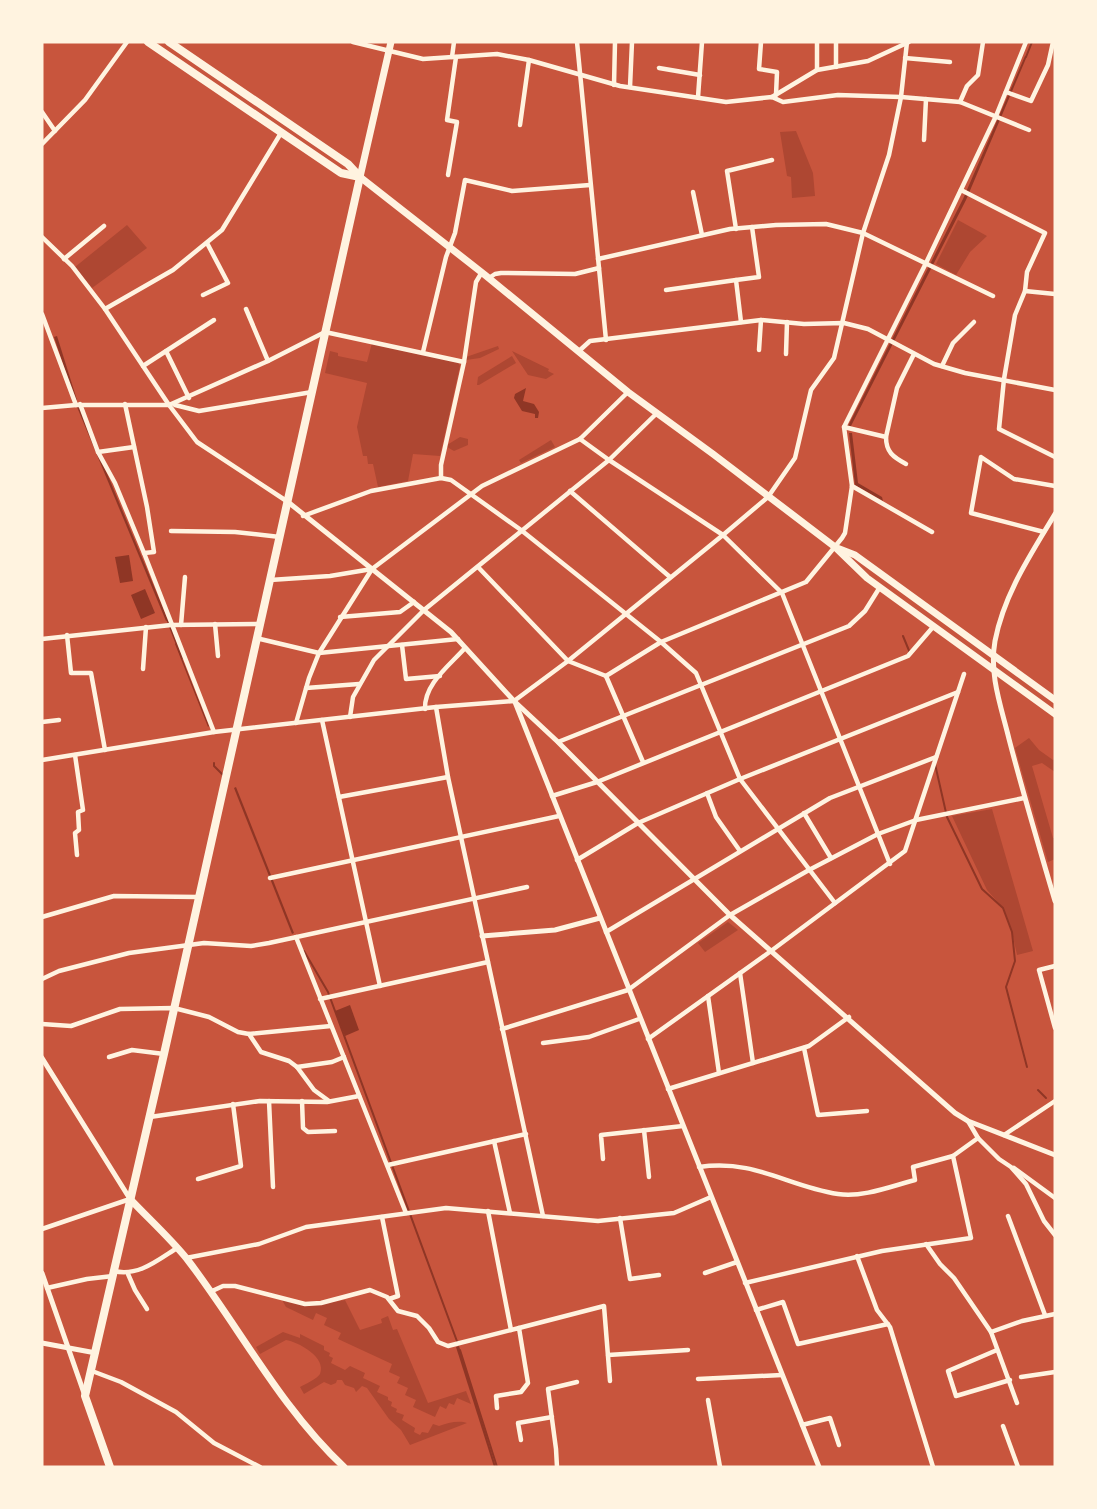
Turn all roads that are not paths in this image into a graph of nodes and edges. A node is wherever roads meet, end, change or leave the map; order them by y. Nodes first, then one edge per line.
1 (127, 42) edge
2 (148, 42) edge
3 (169, 42) edge
4 (353, 42) edge
5 (391, 42) edge
6 (454, 42) edge
7 (577, 42) edge
8 (615, 42) edge
9 (632, 42) edge
10 (702, 42) edge
11 (761, 42) edge
12 (817, 42) edge
13 (836, 42) edge
14 (908, 42) edge
15 (983, 42) edge
16 (1026, 42) edge
17 (1053, 42) edge
18 (389, 51) junction
19 (454, 57) junction
20 (905, 58) junction
21 (529, 60) junction
22 (950, 62) dead end
23 (836, 67) junction
24 (659, 68) dead end
25 (817, 70) junction
26 (579, 75) junction
27 (700, 75) junction
28 (614, 85) junction
29 (630, 87) junction
30 (1006, 92) junction
31 (774, 96) junction
32 (901, 97) junction
33 (698, 98) junction
34 (926, 99) junction
35 (960, 102) junction
36 (42, 112) edge
37 (996, 116) junction
38 (520, 125) dead end
39 (1029, 130) dead end
40 (55, 131) junction
41 (281, 132) junction
42 (924, 140) dead end
43 (42, 144) edge
44 (772, 160) dead end
45 (448, 175) dead end
46 (360, 177) junction
47 (590, 185) junction
48 (961, 190) junction
49 (693, 192) dead end
50 (104, 226) dead end
51 (752, 227) junction
52 (736, 229) junction
53 (863, 233) junction
54 (702, 235) junction
55 (42, 237) edge
56 (207, 243) junction
57 (450, 247) junction
58 (64, 259) junction
59 (598, 259) junction
60 (926, 263) junction
61 (599, 268) junction
62 (482, 272) junction
63 (489, 278) junction
64 (736, 280) junction
65 (666, 290) dead end
66 (1025, 291) junction
67 (1055, 294) edge
68 (204, 295) dead end
69 (993, 296) dead end
70 (105, 309) junction
71 (246, 309) dead end
72 (42, 314) edge
73 (214, 320) dead end
74 (761, 320) junction
75 (43, 321) edge
76 (741, 322) junction
77 (787, 322) junction
78 (974, 322) dead end
79 (843, 323) junction
80 (325, 332) junction
81 (606, 339) junction
82 (887, 340) junction
83 (759, 350) dead end
84 (166, 351) junction
85 (579, 351) junction
86 (423, 352) junction
87 (786, 354) dead end
88 (914, 354) junction
89 (268, 361) junction
90 (464, 362) junction
91 (143, 366) junction
92 (942, 366) junction
93 (1004, 380) junction
94 (1055, 390) edge
95 (312, 392) junction
96 (628, 392) junction
97 (189, 398) junction
98 (125, 404) junction
99 (78, 405) junction
100 (170, 405) junction
101 (42, 408) edge
102 (656, 414) junction
103 (844, 427) junction
104 (886, 437) junction
105 (580, 439) junction
106 (134, 447) junction
107 (98, 452) junction
108 (1055, 457) edge
109 (609, 460) junction
110 (906, 464) dead end
111 (441, 478) junction
112 (852, 486) junction
113 (1055, 486) edge
114 (570, 491) junction
115 (471, 495) junction
116 (768, 497) junction
117 (288, 502) junction
118 (1055, 514) edge
119 (303, 516) junction
120 (521, 530) junction
121 (171, 531) dead end
122 (932, 532) dead end
123 (1044, 532) junction
124 (723, 535) junction
125 (280, 537) junction
126 (835, 547) junction
127 (144, 553) junction
128 (478, 567) junction
129 (372, 569) junction
130 (670, 577) junction
131 (185, 578) dead end
132 (270, 580) junction
133 (880, 587) junction
134 (782, 593) junction
135 (414, 602) junction
136 (424, 610) junction
137 (624, 613) junction
138 (340, 617) junction
139 (215, 624) junction
140 (259, 624) junction
141 (171, 625) junction
142 (181, 625) junction
143 (146, 627) junction
144 (933, 627) junction
145 (67, 635) junction
146 (256, 638) junction
147 (42, 639) edge
148 (458, 639) junction
149 (661, 642) junction
150 (802, 644) junction
151 (402, 645) junction
152 (388, 646) junction
153 (465, 648) junction
154 (319, 653) junction
155 (218, 656) dead end
156 (993, 656) junction
157 (568, 661) junction
158 (143, 669) dead end
159 (993, 670) junction
160 (964, 674) dead end
161 (440, 676) junction
162 (606, 676) junction
163 (359, 684) junction
164 (702, 684) junction
165 (306, 688) junction
166 (821, 691) junction
167 (958, 692) junction
168 (1055, 700) edge
169 (514, 701) junction
170 (436, 707) junction
171 (424, 709) junction
172 (1055, 714) edge
173 (624, 715) junction
174 (350, 717) junction
175 (59, 720) dead end
176 (322, 720) junction
177 (42, 722) edge
178 (296, 723) junction
179 (235, 730) junction
180 (720, 731) junction
181 (214, 732) junction
182 (840, 739) junction
183 (558, 742) junction
184 (105, 750) junction
185 (75, 754) junction
186 (937, 757) junction
187 (42, 760) edge
188 (643, 762) junction
189 (448, 777) junction
190 (740, 779) junction
191 (597, 782) junction
192 (859, 786) junction
193 (706, 793) junction
194 (552, 796) junction
195 (339, 797) junction
196 (1024, 798) junction
197 (804, 813) junction
198 (559, 816) junction
199 (916, 820) junction
200 (638, 823) junction
201 (778, 829) junction
202 (878, 834) junction
203 (462, 838) junction
204 (740, 851) junction
205 (77, 855) dead end
206 (831, 858) junction
207 (577, 860) junction
208 (352, 861) junction
209 (890, 864) junction
210 (809, 870) junction
211 (270, 878) dead end
212 (694, 879) junction
213 (526, 888) dead end
214 (198, 897) junction
215 (475, 898) junction
216 (1055, 901) edge
217 (835, 903) junction
218 (730, 915) junction
219 (42, 917) edge
220 (600, 918) junction
221 (366, 921) junction
222 (606, 932) junction
223 (482, 936) junction
224 (296, 937) junction
225 (188, 946) junction
226 (771, 951) junction
227 (488, 962) junction
228 (1055, 966) edge
229 (740, 973) junction
230 (42, 979) edge
231 (380, 986) junction
232 (628, 990) junction
233 (708, 996) junction
234 (320, 999) junction
235 (174, 1008) junction
236 (849, 1017) junction
237 (639, 1018) junction
238 (42, 1024) edge
239 (331, 1026) junction
240 (1055, 1028) edge
241 (502, 1029) junction
242 (249, 1034) junction
243 (648, 1039) junction
244 (543, 1043) dead end
245 (804, 1047) junction
246 (164, 1054) junction
247 (109, 1056) dead end
248 (344, 1057) junction
249 (42, 1058) edge
250 (753, 1063) junction
251 (297, 1067) junction
252 (719, 1073) junction
253 (668, 1089) junction
254 (359, 1096) junction
255 (269, 1101) junction
256 (302, 1101) junction
257 (329, 1101) junction
258 (1055, 1101) edge
259 (233, 1104) junction
260 (867, 1111) dead end
261 (150, 1118) junction
262 (968, 1121) junction
263 (683, 1126) junction
264 (644, 1130) junction
265 (335, 1131) dead end
266 (526, 1134) junction
267 (1004, 1135) junction
268 (978, 1138) junction
269 (494, 1141) junction
270 (1055, 1155) edge
271 (953, 1156) junction
272 (603, 1159) dead end
273 (388, 1164) junction
274 (699, 1167) junction
275 (1011, 1167) junction
276 (649, 1177) dead end
277 (198, 1179) dead end
278 (273, 1187) dead end
279 (711, 1197) junction
280 (1055, 1198) edge
281 (130, 1199) junction
282 (488, 1211) junction
283 (406, 1213) junction
284 (510, 1213) junction
285 (543, 1216) junction
286 (1008, 1216) dead end
287 (382, 1217) junction
288 (620, 1218) junction
289 (42, 1229) edge
290 (1055, 1235) edge
291 (926, 1244) junction
292 (177, 1248) junction
293 (857, 1256) junction
294 (186, 1258) junction
295 (737, 1262) junction
296 (42, 1273) edge
297 (114, 1273) junction
298 (705, 1273) dead end
299 (128, 1274) junction
300 (660, 1275) dead end
301 (745, 1283) junction
302 (48, 1288) junction
303 (210, 1292) junction
304 (388, 1299) junction
305 (147, 1309) dead end
306 (756, 1310) junction
307 (1055, 1314) edge
308 (1045, 1315) junction
309 (888, 1324) junction
310 (519, 1328) junction
311 (511, 1330) junction
312 (991, 1332) junction
313 (42, 1343) edge
314 (68, 1347) junction
315 (688, 1350) dead end
316 (997, 1350) junction
317 (96, 1353) junction
318 (608, 1355) junction
319 (92, 1371) junction
320 (1055, 1372) edge
321 (782, 1376) junction
322 (1021, 1377) dead end
323 (698, 1379) dead end
324 (1010, 1380) junction
325 (610, 1381) dead end
326 (577, 1382) dead end
327 (85, 1396) junction
328 (708, 1400) dead end
329 (1017, 1403) dead end
330 (497, 1408) dead end
331 (552, 1417) junction
332 (802, 1425) junction
333 (1003, 1426) dead end
334 (521, 1440) dead end
335 (839, 1445) dead end
336 (110, 1467) edge
337 (260, 1467) edge
338 (344, 1467) edge
339 (556, 1467) edge
340 (720, 1467) edge
341 (819, 1467) edge
342 (933, 1467) edge
343 (1018, 1467) edge

1 - 40 street
2 - 41 highway
3 - 46 highway
4 - 18 street
5 - 18 main road
6 - 19 street
7 - 26 street
8 - 28 street
9 - 29 street
10 - 27 street
11 - 31 street
12 - 25 street
13 - 23 street
14 - 20 street
14 - 23 street
15 - 35 street
16 - 30 street
17 - 30 street
18 - 19 street
18 - 46 main road
19 - 21 street
19 - 45 street
20 - 22 street
20 - 32 street
21 - 26 street
21 - 38 street
23 - 25 street
24 - 27 street
25 - 31 street
26 - 28 street
26 - 47 street
27 - 33 street
28 - 29 street
29 - 33 street
30 - 37 street
31 - 32 street
31 - 33 street
32 - 34 street
32 - 53 street
34 - 35 street
34 - 42 street
35 - 37 street
36 - 40 street
37 - 39 street
37 - 48 street
40 - 43 street
41 - 46 highway
41 - 56 street
44 - 52 street
46 - 57 main road
46 - 80 highway
47 - 57 street
47 - 59 street
48 - 60 street
48 - 66 street
49 - 54 street
50 - 58 street
51 - 52 street
51 - 53 street
51 - 64 street
52 - 54 street
53 - 60 street
53 - 79 street
54 - 59 street
55 - 58 street
56 - 68 street
56 - 70 street
57 - 62 main road
57 - 86 street
58 - 70 street
59 - 61 street
60 - 69 street
60 - 82 street
61 - 63 street
61 - 81 street
62 - 63 main road
62 - 90 street
63 - 85 main road
64 - 65 street
64 - 76 street
66 - 67 street
66 - 93 street
70 - 91 street
71 - 89 street
72 - 75 street
73 - 84 street
74 - 76 street
74 - 77 street
74 - 83 street
75 - 99 street
76 - 81 street
77 - 79 street
77 - 87 street
78 - 92 street
79 - 82 street
79 - 116 street
80 - 86 street
80 - 89 street
80 - 95 highway
81 - 85 street
82 - 88 street
82 - 103 street
84 - 91 street
84 - 97 street
85 - 96 main road
86 - 90 street
88 - 92 street
88 - 104 street
89 - 97 street
90 - 111 street
91 - 100 street
92 - 93 street
93 - 94 street
93 - 108 street
95 - 100 street
95 - 117 highway
96 - 102 main road
96 - 105 street
97 - 100 street
98 - 99 street
98 - 100 street
98 - 106 street
99 - 101 street
99 - 107 street
100 - 117 street
102 - 109 street
102 - 116 main road
103 - 104 street
103 - 112 street
104 - 110 street
105 - 109 street
105 - 115 street
106 - 107 street
106 - 127 street
107 - 127 street
109 - 114 street
109 - 124 street
111 - 115 street
111 - 119 street
112 - 122 street
112 - 126 street
113 - 123 street
114 - 120 street
114 - 130 street
115 - 120 street
115 - 129 street
116 - 124 street
116 - 126 main road
117 - 119 street
117 - 125 highway
118 - 123 street
119 - 129 street
120 - 128 street
120 - 137 street
121 - 125 street
123 - 156 street
124 - 130 street
124 - 134 street
125 - 132 highway
126 - 133 main road
126 - 134 street
126 - 156 main road
127 - 141 street
128 - 136 street
128 - 157 street
129 - 132 street
129 - 135 street
129 - 138 street
130 - 137 street
131 - 142 street
132 - 140 highway
133 - 144 main road
133 - 150 street
134 - 149 street
134 - 150 street
135 - 136 street
135 - 138 street
136 - 148 street
136 - 152 street
137 - 149 street
137 - 157 street
138 - 154 street
139 - 140 street
139 - 142 street
139 - 155 street
140 - 146 highway
141 - 142 street
141 - 143 street
141 - 181 street
143 - 145 street
143 - 158 street
144 - 159 main road
144 - 166 street
145 - 147 street
145 - 184 street
146 - 154 street
146 - 179 highway
148 - 151 street
148 - 153 street
149 - 162 street
149 - 164 street
150 - 164 street
150 - 166 street
151 - 152 street
151 - 161 street
152 - 154 street
152 - 163 street
153 - 161 street
153 - 169 street
154 - 165 street
156 - 159 street
156 - 168 main road
157 - 162 street
157 - 169 street
159 - 172 main road
159 - 196 street
160 - 167 street
161 - 171 street
162 - 173 street
163 - 165 street
163 - 174 street
164 - 173 street
164 - 180 street
165 - 178 street
166 - 180 street
166 - 182 street
167 - 182 street
167 - 186 street
169 - 170 street
169 - 183 street
169 - 194 street
170 - 171 street
170 - 189 street
171 - 174 street
173 - 183 street
173 - 188 street
174 - 176 street
175 - 177 street
176 - 178 street
176 - 195 street
178 - 179 street
179 - 181 street
179 - 214 highway
180 - 188 street
180 - 190 street
181 - 184 street
182 - 190 street
182 - 192 street
183 - 191 street
184 - 185 street
185 - 187 street
185 - 205 street
186 - 192 street
186 - 199 street
188 - 191 street
189 - 195 street
189 - 203 street
190 - 193 street
190 - 201 street
191 - 194 street
191 - 200 street
192 - 197 street
192 - 202 street
193 - 200 street
193 - 204 street
194 - 198 street
195 - 208 street
196 - 199 street
196 - 216 street
197 - 201 street
197 - 206 street
198 - 203 street
198 - 207 street
199 - 202 street
199 - 209 street
200 - 207 street
200 - 212 street
201 - 204 street
201 - 210 street
202 - 206 street
202 - 209 street
203 - 208 street
203 - 215 street
204 - 212 street
206 - 210 street
207 - 220 street
208 - 211 street
208 - 221 street
209 - 217 street
210 - 217 street
210 - 218 street
212 - 218 street
212 - 222 street
213 - 215 street
214 - 219 street
214 - 225 highway
215 - 221 street
215 - 223 street
217 - 226 street
218 - 226 street
218 - 232 street
220 - 222 street
220 - 223 street
221 - 224 street
221 - 231 street
222 - 232 street
223 - 227 street
224 - 225 street
224 - 234 street
225 - 230 street
225 - 235 highway
226 - 229 street
226 - 236 street
227 - 231 street
227 - 241 street
228 - 240 street
229 - 233 street
229 - 250 street
231 - 234 street
232 - 237 street
232 - 241 street
233 - 243 street
233 - 252 street
234 - 239 street
235 - 238 street
235 - 242 street
235 - 246 highway
236 - 245 street
236 - 262 street
237 - 243 street
237 - 244 street
239 - 242 street
239 - 248 street
241 - 266 street
242 - 251 street
243 - 253 street
245 - 250 street
245 - 260 street
246 - 247 street
246 - 261 highway
248 - 251 street
248 - 254 street
249 - 281 street
250 - 252 street
251 - 257 street
252 - 253 street
253 - 263 street
254 - 257 street
254 - 273 street
255 - 256 street
255 - 259 street
255 - 278 street
256 - 257 street
256 - 265 street
258 - 267 street
259 - 261 street
259 - 277 street
261 - 281 highway
262 - 267 street
262 - 268 street
263 - 264 street
263 - 274 street
264 - 272 street
264 - 276 street
266 - 269 street
266 - 285 street
267 - 270 street
268 - 271 street
268 - 275 street
269 - 273 street
269 - 284 street
271 - 274 street
271 - 291 street
273 - 283 street
274 - 279 street
275 - 280 street
275 - 290 street
279 - 288 street
279 - 295 street
281 - 289 street
281 - 292 main road
281 - 297 highway
282 - 283 street
282 - 284 street
282 - 311 street
283 - 287 street
284 - 285 street
285 - 288 street
286 - 308 street
287 - 294 street
287 - 304 street
288 - 300 street
291 - 293 street
291 - 312 street
292 - 294 main road
292 - 299 street
293 - 301 street
293 - 309 street
294 - 303 main road
295 - 298 street
295 - 301 street
296 - 302 street
297 - 299 street
297 - 302 street
297 - 317 highway
299 - 305 street
301 - 306 street
302 - 314 street
303 - 304 street
303 - 338 main road
304 - 311 street
306 - 309 street
306 - 321 street
307 - 308 street
308 - 312 street
309 - 342 street
310 - 311 street
310 - 318 street
310 - 330 street
312 - 316 street
313 - 314 street
314 - 317 street
314 - 327 street
315 - 318 street
316 - 324 street
316 - 324 street
317 - 319 highway
318 - 325 street
319 - 327 highway
319 - 337 street
320 - 322 street
321 - 323 street
321 - 332 street
324 - 329 street
326 - 331 street
327 - 336 highway
328 - 340 street
331 - 334 street
331 - 339 street
332 - 335 street
332 - 341 street
333 - 343 street

